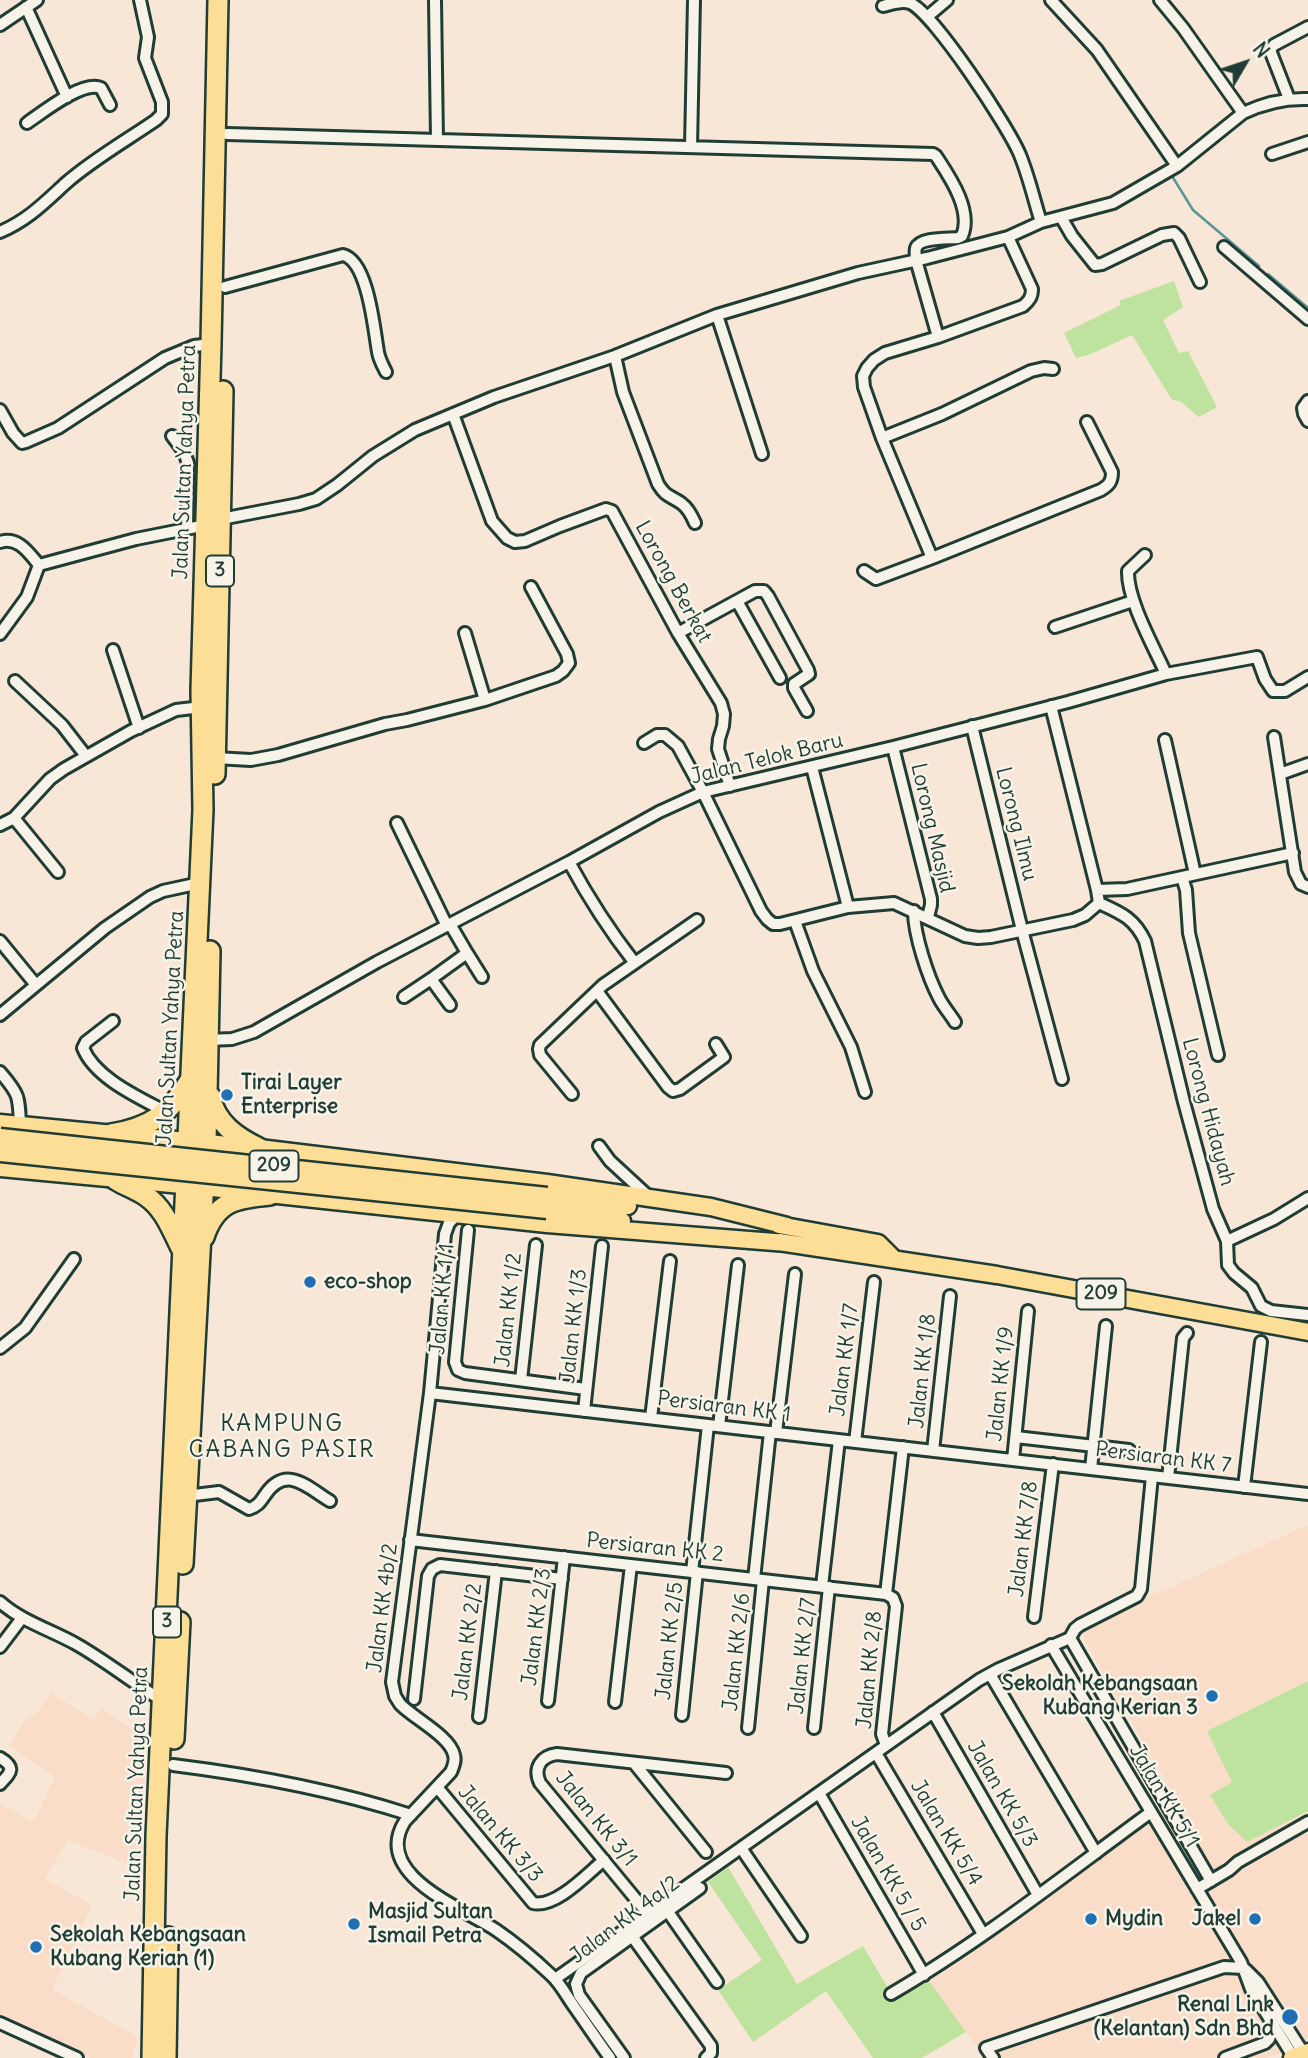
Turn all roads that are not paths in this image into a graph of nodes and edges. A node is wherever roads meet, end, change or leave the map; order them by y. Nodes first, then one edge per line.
1 (37, 0) edge
2 (140, 0) edge
3 (218, 0) edge
4 (229, 0) edge
5 (435, 0) edge
6 (694, 0) edge
7 (947, 0) edge
8 (1051, 0) edge
9 (1160, 0) edge
10 (883, 6) dead end
11 (26, 7) junction
12 (927, 17) junction
13 (0, 25) edge
14 (1308, 27) edge
15 (67, 97) junction
16 (1289, 99) junction
17 (1308, 99) edge
18 (110, 105) dead end
19 (1243, 113) junction
20 (27, 123) dead end
21 (227, 134) junction
22 (437, 140) junction
23 (1308, 142) edge
24 (691, 147) junction
25 (1272, 154) dead end
26 (1177, 166) junction
27 (1061, 217) junction
28 (1041, 222) junction
29 (0, 232) edge
30 (1008, 237) junction
31 (1224, 247) dead end
32 (916, 260) junction
33 (1199, 282) dead end
34 (225, 287) junction
35 (717, 315) junction
36 (1308, 319) edge
37 (938, 337) junction
38 (211, 344) junction
39 (615, 356) junction
40 (1053, 369) dead end
41 (386, 372) dead end
42 (1308, 401) edge
43 (0, 410) edge
44 (453, 414) junction
45 (1308, 421) edge
46 (1087, 422) dead end
47 (173, 436) dead end
48 (882, 438) junction
49 (762, 454) dead end
50 (695, 523) dead end
51 (205, 524) junction
52 (0, 542) edge
53 (1145, 555) dead end
54 (932, 558) junction
55 (39, 565) junction
56 (864, 571) dead end
57 (531, 587) dead end
58 (737, 601) junction
59 (1133, 601) junction
60 (1055, 627) dead end
61 (678, 632) junction
62 (0, 634) edge
63 (465, 634) dead end
64 (113, 650) dead end
65 (1166, 674) junction
66 (1308, 677) edge
67 (780, 678) dead end
68 (15, 681) dead end
69 (207, 692) junction
70 (485, 700) junction
71 (1051, 706) junction
72 (807, 711) dead end
73 (972, 726) junction
74 (139, 727) junction
75 (1274, 737) dead end
76 (1165, 740) dead end
77 (643, 743) dead end
78 (894, 747) junction
79 (86, 757) junction
80 (215, 758) junction
81 (1308, 764) edge
82 (812, 767) junction
83 (1280, 774) junction
84 (730, 786) junction
85 (704, 792) junction
86 (14, 818) junction
87 (397, 823) dead end
88 (0, 824) edge
89 (1293, 853) junction
90 (569, 862) junction
91 (58, 872) dead end
92 (1195, 874) junction
93 (1182, 877) junction
94 (200, 883) junction
95 (1308, 887) edge
96 (1097, 890) junction
97 (1099, 903) junction
98 (848, 907) junction
99 (914, 911) junction
100 (928, 917) junction
101 (697, 920) dead end
102 (795, 921) junction
103 (449, 925) junction
104 (1022, 930) junction
105 (0, 942) edge
106 (467, 953) junction
107 (634, 962) junction
108 (482, 977) dead end
109 (431, 979) junction
110 (36, 985) junction
111 (597, 990) junction
112 (404, 997) dead end
113 (450, 1005) dead end
114 (0, 1014) edge
115 (113, 1021) dead end
116 (955, 1022) dead end
117 (207, 1040) junction
118 (716, 1044) dead end
119 (1218, 1055) dead end
120 (0, 1072) edge
121 (1062, 1079) dead end
122 (199, 1080) junction
123 (865, 1092) dead end
124 (572, 1094) dead end
125 (166, 1112) junction
126 (0, 1123) edge
127 (20, 1125) junction
128 (111, 1134) junction
129 (0, 1137) edge
130 (143, 1137) junction
131 (197, 1142) junction
132 (236, 1146) junction
133 (598, 1146) dead end
134 (259, 1149) junction
135 (0, 1153) edge
136 (0, 1168) edge
137 (125, 1180) junction
138 (195, 1186) junction
139 (243, 1192) junction
140 (270, 1195) junction
141 (1308, 1198) edge
142 (652, 1199) junction
143 (547, 1203) junction
144 (430, 1212) junction
145 (458, 1214) junction
146 (787, 1226) junction
147 (468, 1230) dead end
148 (445, 1234) junction
149 (1227, 1241) junction
150 (788, 1243) junction
151 (536, 1244) dead end
152 (602, 1246) dead end
153 (191, 1252) junction
154 (74, 1259) dead end
155 (894, 1259) junction
156 (670, 1261) dead end
157 (738, 1265) dead end
158 (795, 1274) dead end
159 (874, 1282) dead end
160 (950, 1296) dead end
161 (1028, 1311) dead end
162 (1308, 1315) edge
163 (1106, 1326) dead end
164 (1308, 1332) edge
165 (1187, 1333) dead end
166 (1261, 1342) dead end
167 (0, 1348) edge
168 (521, 1380) junction
169 (586, 1388) junction
170 (430, 1393) junction
171 (584, 1410) junction
172 (651, 1418) junction
173 (714, 1425) junction
174 (773, 1432) junction
175 (1016, 1437) junction
176 (839, 1440) junction
177 (855, 1442) junction
178 (1094, 1446) junction
179 (903, 1447) junction
180 (1129, 1450) dead end
181 (933, 1451) junction
182 (1013, 1460) junction
183 (1052, 1464) junction
184 (1091, 1469) junction
185 (1152, 1476) junction
186 (1168, 1478) junction
187 (1244, 1487) junction
188 (1308, 1494) edge
189 (186, 1496) junction
190 (330, 1501) dead end
191 (411, 1540) junction
192 (491, 1549) junction
193 (564, 1558) junction
194 (631, 1565) junction
195 (492, 1571) junction
196 (695, 1572) junction
197 (562, 1579) junction
198 (759, 1579) junction
199 (825, 1587) junction
200 (890, 1596) junction
201 (0, 1602) edge
202 (1034, 1617) dead end
203 (22, 1618) junction
204 (1070, 1638) junction
205 (1051, 1645) junction
206 (0, 1647) edge
207 (396, 1651) junction
208 (419, 1654) junction
209 (990, 1674) junction
210 (414, 1699) dead end
211 (163, 1701) junction
212 (548, 1701) dead end
213 (615, 1702) dead end
214 (933, 1712) junction
215 (682, 1715) dead end
216 (479, 1717) dead end
217 (748, 1728) dead end
218 (814, 1728) dead end
219 (886, 1745) junction
220 (876, 1753) junction
221 (0, 1758) edge
222 (634, 1763) junction
223 (173, 1765) junction
224 (726, 1773) dead end
225 (0, 1784) edge
226 (437, 1787) junction
227 (819, 1793) junction
228 (1151, 1812) junction
229 (411, 1815) junction
230 (1308, 1822) edge
231 (1178, 1825) junction
232 (1164, 1833) junction
233 (741, 1848) junction
234 (705, 1852) dead end
235 (1096, 1853) junction
236 (604, 1860) junction
237 (1209, 1878) junction
238 (1196, 1886) junction
239 (700, 1888) dead end
240 (1038, 1895) junction
241 (665, 1907) junction
242 (648, 1914) junction
243 (630, 1933) junction
244 (983, 1934) junction
245 (802, 1936) dead end
246 (1244, 1968) junction
247 (924, 1975) junction
248 (557, 1982) junction
249 (717, 1982) dead end
250 (576, 1984) junction
251 (891, 1994) dead end
252 (0, 2023) edge
253 (1274, 2025) junction
254 (1300, 2056) edge
255 (77, 2058) edge
256 (152, 2058) edge
257 (166, 2058) edge
258 (610, 2058) edge
259 (624, 2058) edge
260 (706, 2058) edge
261 (993, 2058) edge
262 (1225, 2058) edge

1 - 11 street
2 - 29 street
3 - 38 highway, Jalan Sultan Yahya Petra / 3
4 - 21 highway, Jalan Sultan Yahya Petra / 3
5 - 22 street
6 - 24 street
7 - 12 street
8 - 26 street
9 - 19 street
10 - 12 street
11 - 13 street
11 - 15 street
12 - 28 street
14 - 16 street
15 - 18 street
15 - 20 street
16 - 17 street
16 - 19 street
19 - 26 street
21 - 22 street
21 - 34 highway, Jalan Sultan Yahya Petra / 3
22 - 24 street
23 - 25 street
24 - 32 street
26 - 27 street
27 - 28 street
27 - 33 street
28 - 30 street
30 - 32 street
30 - 37 street
31 - 36 street
32 - 35 street
32 - 37 street
34 - 41 street
34 - 51 highway, Jalan Sultan Yahya Petra / 3
35 - 39 street
35 - 49 street
37 - 48 street
38 - 43 street
38 - 51 highway, Jalan Sultan Yahya Petra / 3
39 - 44 street
39 - 50 street
40 - 48 street
42 - 45 street
44 - 51 street
44 - 61 street, Lorong Berkat
46 - 54 street
47 - 51 street
48 - 54 street
51 - 55 street
51 - 69 highway, Jalan Sultan Yahya Petra / 3
52 - 55 street
53 - 59 street
54 - 56 street
55 - 62 street
57 - 70 street
58 - 61 street
58 - 67 street
58 - 72 street
59 - 60 street
59 - 65 street
61 - 84 street, Lorong Berkat
63 - 70 street
64 - 74 street
65 - 66 street, Jalan Telok Baru
65 - 71 street, Jalan Telok Baru
68 - 79 street
69 - 74 street
69 - 80 highway, Jalan Sultan Yahya Petra / 3
69 - 94 highway, Jalan Sultan Yahya Petra / 3
70 - 80 street
71 - 73 street, Jalan Telok Baru
71 - 96 street
73 - 78 street, Jalan Telok Baru
73 - 104 street, Lorong Ilmu
74 - 79 street
75 - 83 street
76 - 92 street
77 - 85 street
78 - 82 street, Jalan Telok Baru
78 - 100 street, Lorong Masjid
79 - 86 street
80 - 117 highway, Jalan Sultan Yahya Petra / 3
81 - 83 street
82 - 84 street, Jalan Telok Baru
82 - 98 street
83 - 89 street
84 - 85 street, Jalan Telok Baru
85 - 90 street, Jalan Telok Baru
85 - 102 street
86 - 88 street
86 - 91 street
87 - 103 street
89 - 92 street
89 - 95 street
90 - 103 street, Jalan Telok Baru
90 - 107 street
92 - 93 street
93 - 96 street
93 - 119 street
94 - 110 street
94 - 122 highway, Jalan Sultan Yahya Petra / 3
96 - 97 street
97 - 104 street
97 - 149 street, Lorong Hidayah
98 - 99 street
98 - 102 street
99 - 100 street
99 - 116 street
100 - 104 street
101 - 107 street
102 - 123 street
103 - 106 street
103 - 117 street, Jalan Telok Baru
104 - 121 street, Lorong Ilmu
105 - 110 street
106 - 108 street
106 - 109 street
107 - 111 street
109 - 112 street
109 - 113 street
110 - 114 street
111 - 118 street
111 - 124 street
115 - 125 street
117 - 122 highway, Jalan Sultan Yahya Petra / 3
120 - 127 street
122 - 125 highway
122 - 131 highway, Jalan Sultan Yahya Petra / 3
122 - 134 highway
125 - 128 highway
126 - 127 main road
127 - 128 main road
128 - 130 main road
129 - 143 main road, 209, bridge
130 - 131 main road
130 - 137 main road
131 - 132 main road
131 - 138 highway, Jalan Sultan Yahya Petra / 3
132 - 134 main road
132 - 139 main road
133 - 142 street
134 - 142 main road
135 - 143 main road, 209, bridge
136 - 137 main road
137 - 138 main road
137 - 153 highway
138 - 139 main road
138 - 153 highway, Jalan Sultan Yahya Petra / 3
139 - 140 main road
140 - 144 main road
140 - 153 highway
141 - 149 street
142 - 146 main road
143 - 146 main road, 209
143 - 150 main road, 209
144 - 145 main road
144 - 148 street
145 - 148 street, Jalan KK 4b/2
145 - 150 main road
146 - 155 main road, 209
147 - 168 street, Jalan KK 1/1
148 - 170 street, Jalan KK 4b/2
149 - 162 street, Lorong Hidayah
150 - 155 main road, 209
151 - 168 street, Jalan KK 1/2
152 - 169 street, Jalan KK 1/3
153 - 189 highway, Jalan Sultan Yahya Petra / 3
153 - 211 highway, Jalan Sultan Yahya Petra / 3
154 - 167 street
155 - 164 main road, 209
156 - 172 street
157 - 173 street, Jalan KK 2/5
158 - 174 street, Jalan KK 2/6
159 - 177 street, Jalan KK 1/7
160 - 181 street, Jalan KK 1/8
161 - 175 street, Jalan KK 1/9
163 - 178 street
165 - 186 street
166 - 187 street
168 - 169 street
169 - 171 street, Jalan KK 1/3
170 - 171 street, Persiaran KK 1
170 - 191 street, Jalan KK 4b/2
171 - 172 street, Persiaran KK 1
172 - 173 street, Persiaran KK 1
173 - 174 street, Persiaran KK 1
173 - 196 street, Jalan KK 2/5
174 - 176 street, Persiaran KK 1
174 - 198 street, Jalan KK 2/6
175 - 178 street
175 - 182 street, Jalan KK 1/9
176 - 177 street, Persiaran KK 1
176 - 199 street, Jalan KK 2/7
177 - 179 street, Persiaran KK 1
178 - 180 street
178 - 184 street
179 - 181 street, Persiaran KK 1
179 - 200 street, Jalan KK 2/8
181 - 182 street, Persiaran KK 1
182 - 183 street, Persiaran KK 7
183 - 184 street, Persiaran KK 7
183 - 202 street, Jalan KK 7/8
184 - 185 street, Persiaran KK 7
185 - 186 street, Persiaran KK 7
185 - 204 street
186 - 187 street, Persiaran KK 7
187 - 188 street, Persiaran KK 7
189 - 190 street
189 - 223 highway, Jalan Sultan Yahya Petra / 3
191 - 192 street, Persiaran KK 2
191 - 207 street, Jalan KK 4b/2
192 - 193 street, Persiaran KK 2
192 - 195 street, Jalan KK 2/2
193 - 194 street, Persiaran KK 2
193 - 197 street, Jalan KK 2/3
194 - 196 street, Persiaran KK 2
194 - 213 street
195 - 197 street
195 - 208 street
195 - 216 street, Jalan KK 2/2
196 - 198 street, Persiaran KK 2
196 - 215 street, Jalan KK 2/5
197 - 212 street, Jalan KK 2/3
198 - 199 street, Persiaran KK 2
198 - 217 street, Jalan KK 2/6
199 - 200 street, Persiaran KK 2
199 - 218 street, Jalan KK 2/7
200 - 219 street, Jalan KK 2/8
201 - 203 street
203 - 206 street
203 - 211 street
204 - 205 street
204 - 231 street
205 - 209 street
205 - 228 street, Jalan KK 5/1
207 - 208 street
207 - 226 street, Jalan KK 4b/2
208 - 210 street
209 - 214 street
209 - 235 street
211 - 256 highway, Jalan Sultan Yahya Petra / 3
214 - 219 street
214 - 240 street, Jalan KK 5/3
219 - 220 street
220 - 227 street
220 - 244 street, Jalan KK 5/4
221 - 225 street
222 - 224 street, Jalan KK 3/1
222 - 234 street
222 - 236 street, Jalan KK 3/1
223 - 229 street
223 - 257 highway, Jalan Sultan Yahya Petra / 3
226 - 229 street, Jalan KK 4b/2
226 - 236 street, Jalan KK 3/3
227 - 233 street
227 - 247 street, Jalan KK 5 / 5
228 - 232 street, Jalan KK 5/1
228 - 235 street
229 - 248 street, Jalan KK 4b/2
230 - 237 street
231 - 232 street
231 - 237 street
232 - 238 street, Jalan KK 5/1
233 - 241 street
233 - 245 street
235 - 240 street
236 - 242 street, Jalan KK 3/1
237 - 238 street
238 - 246 street, Jalan KK 5/1
239 - 241 street, Jalan KK 4a/2
240 - 244 street
241 - 242 street
241 - 243 street, Jalan KK 4a/2
241 - 249 street
242 - 243 street
243 - 248 street
243 - 250 street, Jalan KK 4a/2
243 - 260 street
244 - 247 street
246 - 253 street, Jalan KK 5/1
246 - 254 street, Jalan KK 5/1
246 - 261 street
247 - 251 street
248 - 250 street
248 - 258 street, Jalan KK 4b/2
250 - 259 street, Jalan KK 4a/2
252 - 255 street
253 - 254 street, Jalan KK 5/1
253 - 262 street

